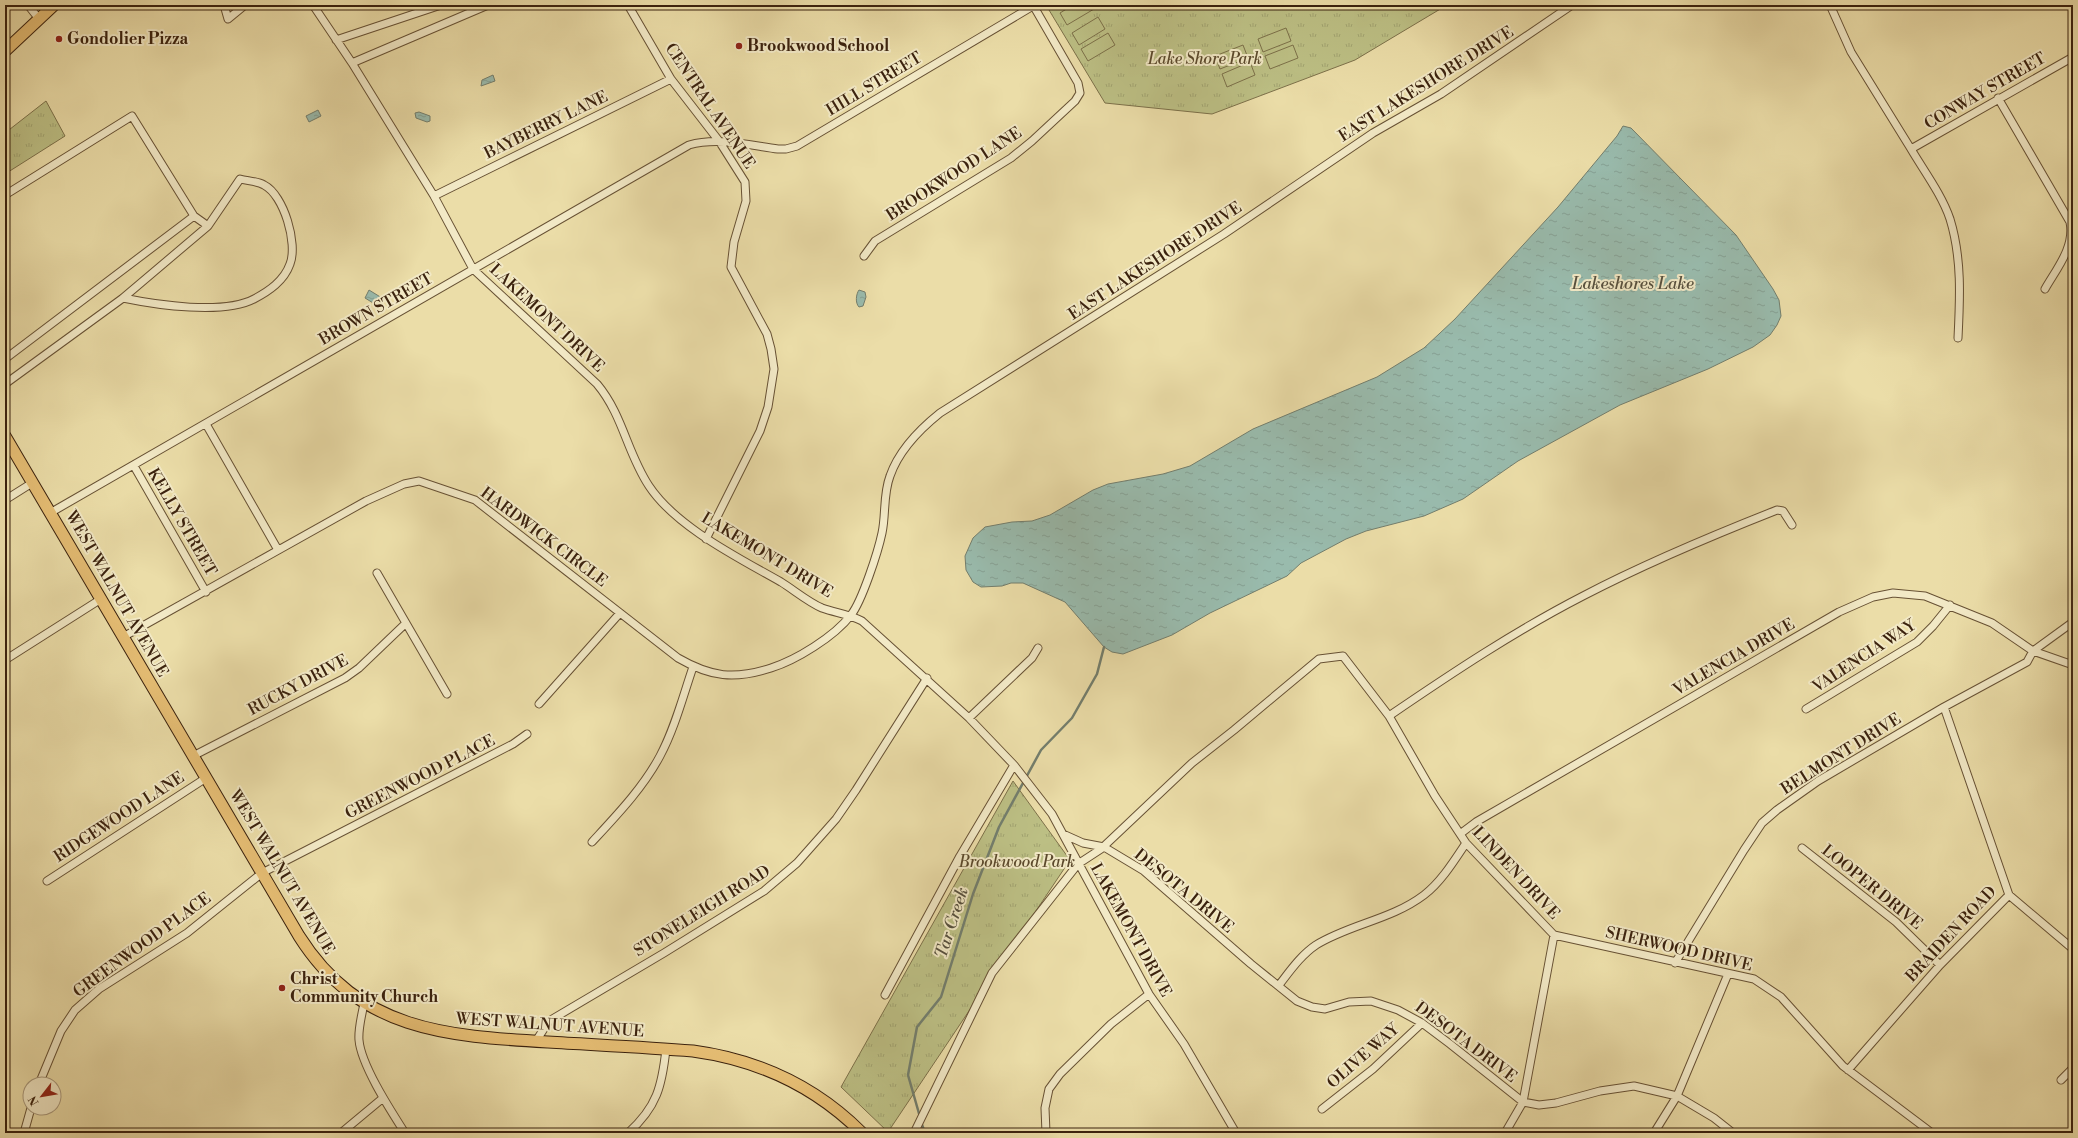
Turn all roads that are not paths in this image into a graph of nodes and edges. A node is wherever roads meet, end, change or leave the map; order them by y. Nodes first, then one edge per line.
1 (28, 5) edge
2 (54, 5) edge
3 (224, 5) edge
4 (245, 5) edge
5 (313, 5) edge
6 (442, 5) edge
7 (488, 5) edge
8 (628, 5) edge
9 (1572, 5) edge
10 (1830, 5) edge
11 (1033, 6) edge
12 (39, 19) junction
13 (336, 40) junction
14 (5, 52) edge
15 (2073, 57) edge
16 (352, 63) junction
17 (671, 79) junction
18 (1998, 98) junction
19 (719, 141) junction
20 (1911, 149) junction
21 (5, 195) edge
22 (434, 196) junction
23 (194, 216) junction
24 (208, 226) junction
25 (864, 256) dead end
26 (473, 269) junction
27 (2045, 289) dead end
28 (123, 298) junction
29 (1958, 338) dead end
30 (5, 359) edge
31 (5, 384) edge
32 (206, 424) junction
33 (5, 436) edge
34 (134, 466) junction
35 (32, 483) junction
36 (5, 500) edge
37 (50, 513) junction
38 (1792, 525) dead end
39 (706, 539) junction
40 (278, 550) junction
41 (377, 573) dead end
42 (206, 592) junction
43 (101, 599) junction
44 (1950, 605) junction
45 (620, 613) junction
46 (851, 615) junction
47 (2073, 622) edge
48 (405, 624) junction
49 (123, 637) junction
50 (1038, 648) dead end
51 (2033, 651) junction
52 (5, 660) edge
53 (2073, 665) edge
54 (693, 667) junction
55 (927, 678) junction
56 (447, 694) dead end
57 (539, 704) dead end
58 (1944, 707) junction
59 (1806, 709) dead end
60 (1389, 716) junction
61 (969, 718) junction
62 (528, 734) dead end
63 (194, 756) junction
64 (1014, 765) junction
65 (206, 778) junction
66 (1061, 832) junction
67 (1460, 834) junction
68 (592, 842) dead end
69 (1466, 843) junction
70 (1104, 847) junction
71 (1802, 848) dead end
72 (1078, 864) junction
73 (262, 873) junction
74 (47, 881) dead end
75 (2009, 895) junction
76 (1554, 935) junction
77 (2073, 949) edge
78 (1674, 963) junction
79 (1940, 964) junction
80 (1728, 974) junction
81 (1279, 985) junction
82 (1149, 994) junction
83 (884, 995) dead end
84 (364, 1003) junction
85 (1422, 1023) junction
86 (536, 1041) junction
87 (666, 1049) junction
88 (2073, 1068) edge
89 (1848, 1070) junction
90 (42, 1076) edge
91 (2061, 1080) dead end
92 (1677, 1096) junction
93 (383, 1098) junction
94 (1523, 1102) junction
95 (1322, 1108) dead end
96 (29, 1116) edge
97 (24, 1133) edge
98 (341, 1133) edge
99 (406, 1133) edge
100 (628, 1133) edge
101 (862, 1133) edge
102 (914, 1133) edge
103 (1046, 1133) edge
104 (1236, 1133) edge
105 (1505, 1133) edge
106 (1654, 1133) edge
107 (1733, 1133) edge
108 (1932, 1133) edge

1 - 12 street
2 - 12 main road
3 - 4 street
5 - 13 street, LAKEMONT DRIVE
6 - 13 street
7 - 16 street
8 - 17 street, CENTRAL AVENUE
9 - 46 street, EAST LAKESHORE DRIVE
10 - 20 street
11 - 19 street, HILL STREET
11 - 25 street, BROOKWOOD LANE
12 - 14 main road
13 - 16 street, LAKEMONT DRIVE
15 - 18 street, CONWAY STREET
16 - 22 street, LAKEMONT DRIVE
17 - 19 street, CENTRAL AVENUE
17 - 22 street, BAYBERRY LANE
18 - 20 street, CONWAY STREET
18 - 27 street
19 - 26 street, BROWN STREET
19 - 39 street, CENTRAL AVENUE
20 - 29 street
21 - 23 street
22 - 26 street, LAKEMONT DRIVE
23 - 24 street
23 - 30 street
24 - 28 street
24 - 28 street
26 - 32 street, BROWN STREET
26 - 39 street, LAKEMONT DRIVE
28 - 31 street
32 - 34 street, BROWN STREET
32 - 40 street
33 - 35 main road, WEST WALNUT AVENUE
34 - 37 street, BROWN STREET
34 - 42 street, KELLY STREET
35 - 36 street
35 - 37 main road, WEST WALNUT AVENUE
37 - 43 main road, WEST WALNUT AVENUE
38 - 60 street
39 - 46 street, LAKEMONT DRIVE
40 - 42 street, HARDWICK CIRCLE
40 - 45 street, HARDWICK CIRCLE
41 - 48 street
42 - 49 street, HARDWICK CIRCLE
43 - 49 main road, WEST WALNUT AVENUE
43 - 52 street
44 - 51 street, VALENCIA DRIVE
44 - 59 street, VALENCIA WAY
44 - 67 street, VALENCIA DRIVE
45 - 54 street, HARDWICK CIRCLE
45 - 57 street
46 - 54 street, HARDWICK CIRCLE
46 - 55 street, LAKEMONT DRIVE
47 - 51 street, BELMONT DRIVE
48 - 56 street
48 - 63 street, RUCKY DRIVE
49 - 63 main road, WEST WALNUT AVENUE
50 - 61 street
51 - 53 street, VALENCIA DRIVE
51 - 58 street, BELMONT DRIVE
54 - 68 street
55 - 61 street, LAKEMONT DRIVE
55 - 86 street, STONELEIGH ROAD
58 - 75 street, BRAIDEN ROAD
58 - 78 street, BELMONT DRIVE
60 - 67 street, LINDEN DRIVE
60 - 70 street, LINDEN DRIVE
61 - 64 street, LAKEMONT DRIVE
62 - 73 street, GREENWOOD PLACE
63 - 65 main road, WEST WALNUT AVENUE
64 - 66 street, LAKEMONT DRIVE
64 - 83 street
65 - 73 main road, WEST WALNUT AVENUE
65 - 74 street, RIDGEWOOD LANE
66 - 70 street
66 - 72 street, LAKEMONT DRIVE
67 - 69 street, LINDEN DRIVE
69 - 76 street, LINDEN DRIVE
69 - 81 street
70 - 72 street
70 - 81 street, DESOTA DRIVE
71 - 79 street, LOOPER DRIVE
72 - 82 street, LAKEMONT DRIVE
72 - 102 street
73 - 84 main road, WEST WALNUT AVENUE
73 - 90 street, GREENWOOD PLACE
75 - 77 street
75 - 79 street, BRAIDEN ROAD
76 - 78 street, SHERWOOD DRIVE
76 - 94 street, LINDEN DRIVE
78 - 80 street, SHERWOOD DRIVE
79 - 89 street, BRAIDEN ROAD
80 - 89 street, SHERWOOD DRIVE
80 - 92 street
81 - 85 street, DESOTA DRIVE
82 - 103 street
82 - 104 street, LAKEMONT DRIVE
84 - 86 main road, WEST WALNUT AVENUE
84 - 93 street
85 - 94 street, DESOTA DRIVE
85 - 95 street, OLIVE WAY
86 - 87 main road, WEST WALNUT AVENUE
87 - 100 street
87 - 101 main road, WEST WALNUT AVENUE
88 - 91 street
89 - 108 street, SHERWOOD DRIVE
92 - 94 street, DESOTA DRIVE
92 - 106 street
92 - 107 street, DESOTA DRIVE
93 - 98 street
93 - 99 street
94 - 105 street, LINDEN DRIVE
96 - 97 street

